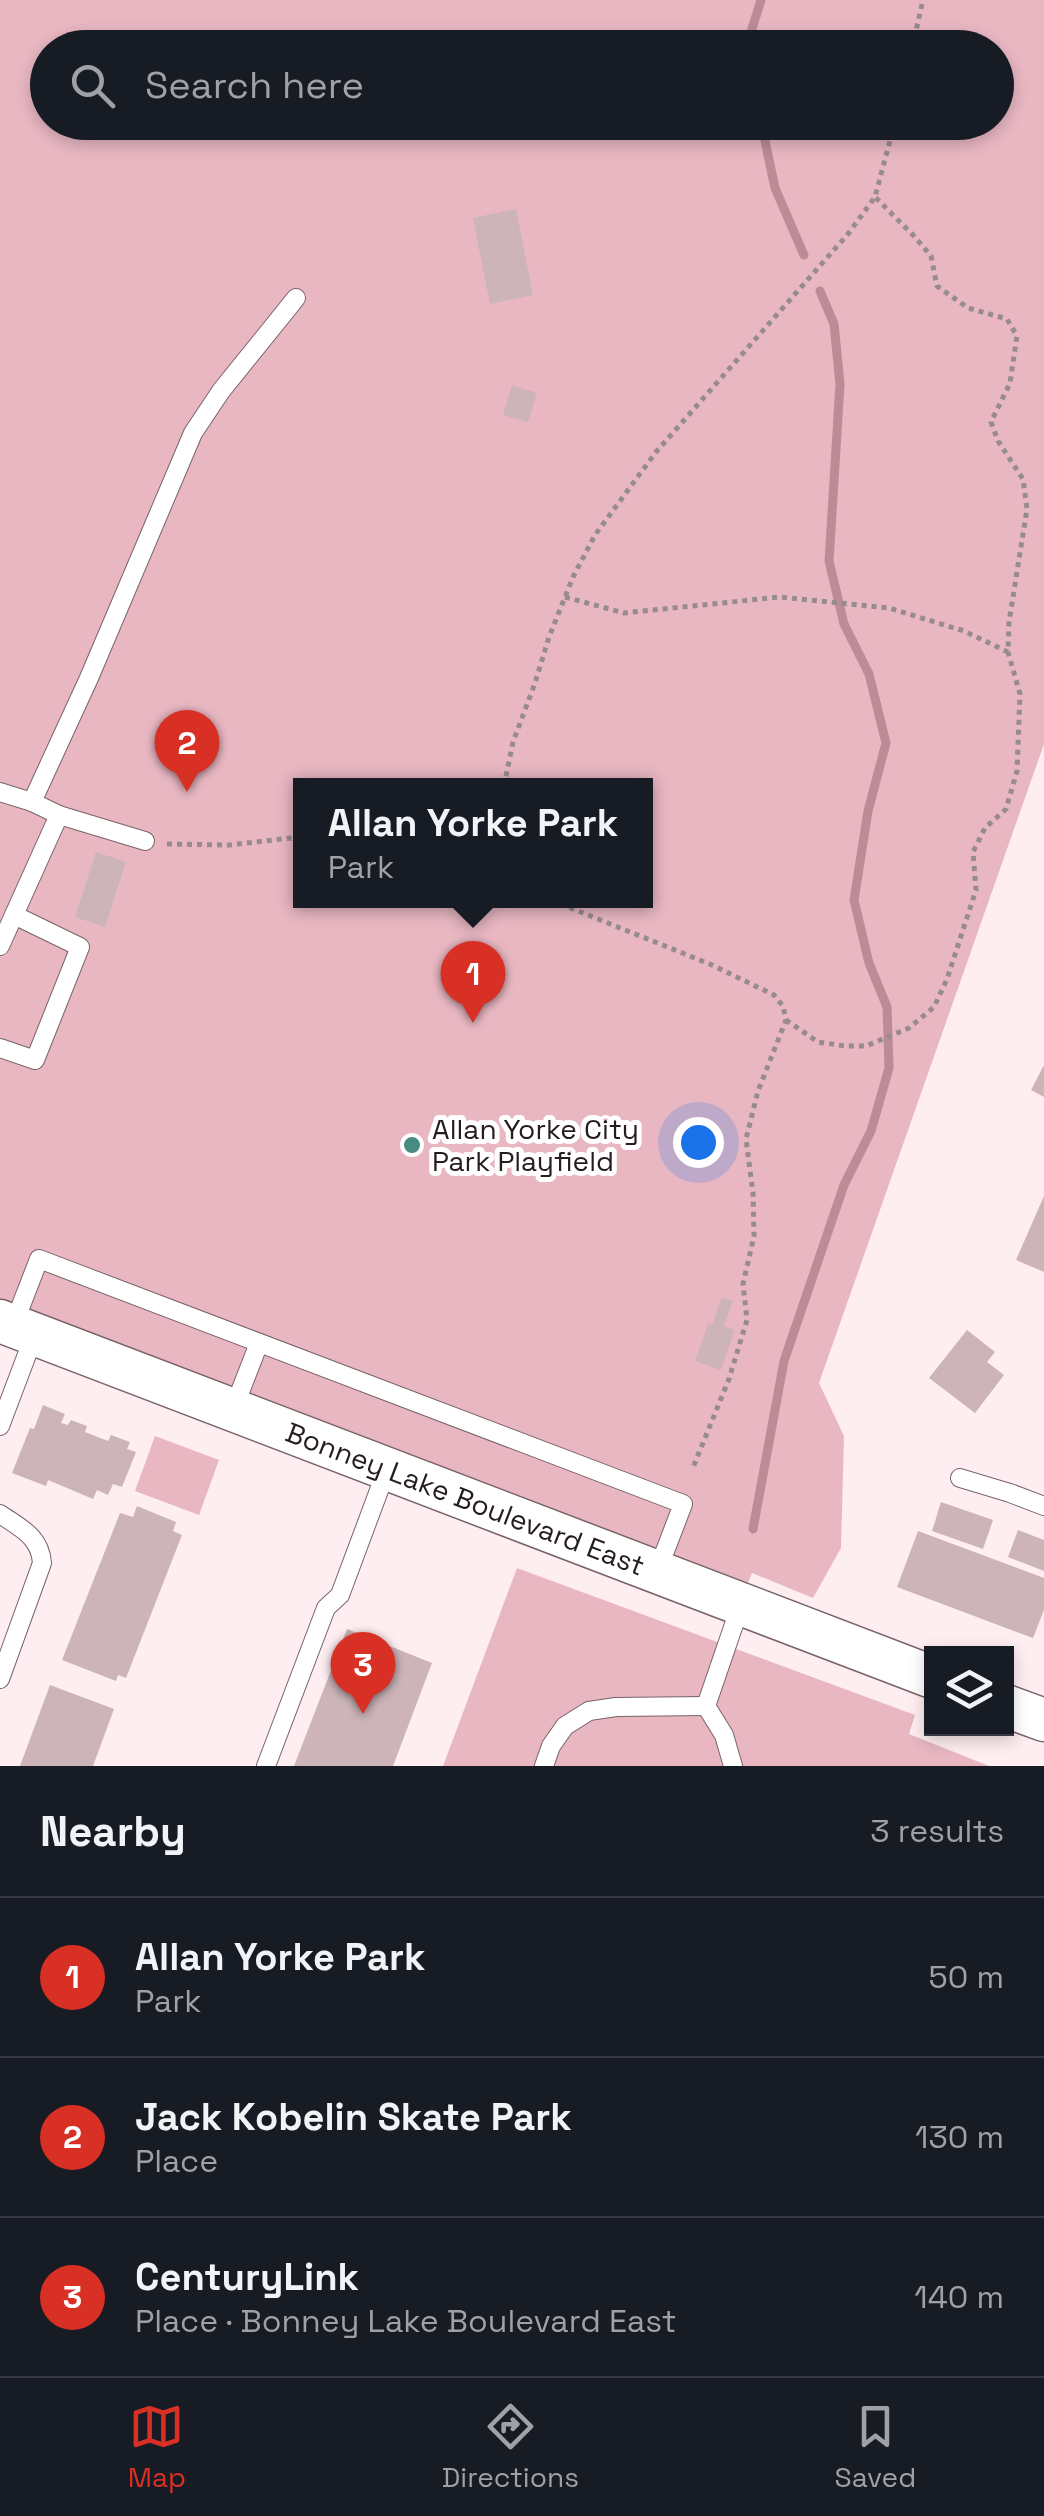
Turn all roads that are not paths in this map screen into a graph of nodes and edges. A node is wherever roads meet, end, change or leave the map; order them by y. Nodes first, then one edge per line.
1 (296, 298) dead end
2 (0, 792) edge
3 (32, 802) junction
4 (59, 815) junction
5 (144, 841) road end
6 (14, 915) junction
7 (0, 946) edge
8 (0, 1048) edge
9 (16, 1327) edge
10 (259, 1343) junction
11 (234, 1410) junction
12 (0, 1426) edge
13 (387, 1469) junction
14 (960, 1478) dead end
15 (1044, 1506) edge
16 (0, 1514) edge
17 (657, 1572) junction
18 (741, 1604) junction
19 (924, 1674) edge
20 (0, 1679) edge
21 (706, 1706) junction
22 (1014, 1709) edge
23 (1044, 1720) edge
24 (266, 1766) edge
25 (544, 1766) edge
26 (734, 1766) edge

1 - 3 lane
2 - 3 lane
3 - 4 lane
4 - 5 lane
4 - 6 lane
6 - 7 lane
6 - 8 lane
9 - 10 lane
9 - 11 street, Bonney Lake Boulevard East
9 - 12 lane
10 - 11 lane
10 - 17 lane
11 - 13 street, Bonney Lake Boulevard East
13 - 17 street, Bonney Lake Boulevard East
13 - 24 lane
14 - 15 lane
16 - 20 lane
17 - 18 street, Bonney Lake Boulevard East
18 - 19 street, Bonney Lake Boulevard East
18 - 21 lane
21 - 25 lane
21 - 26 lane
22 - 23 street

